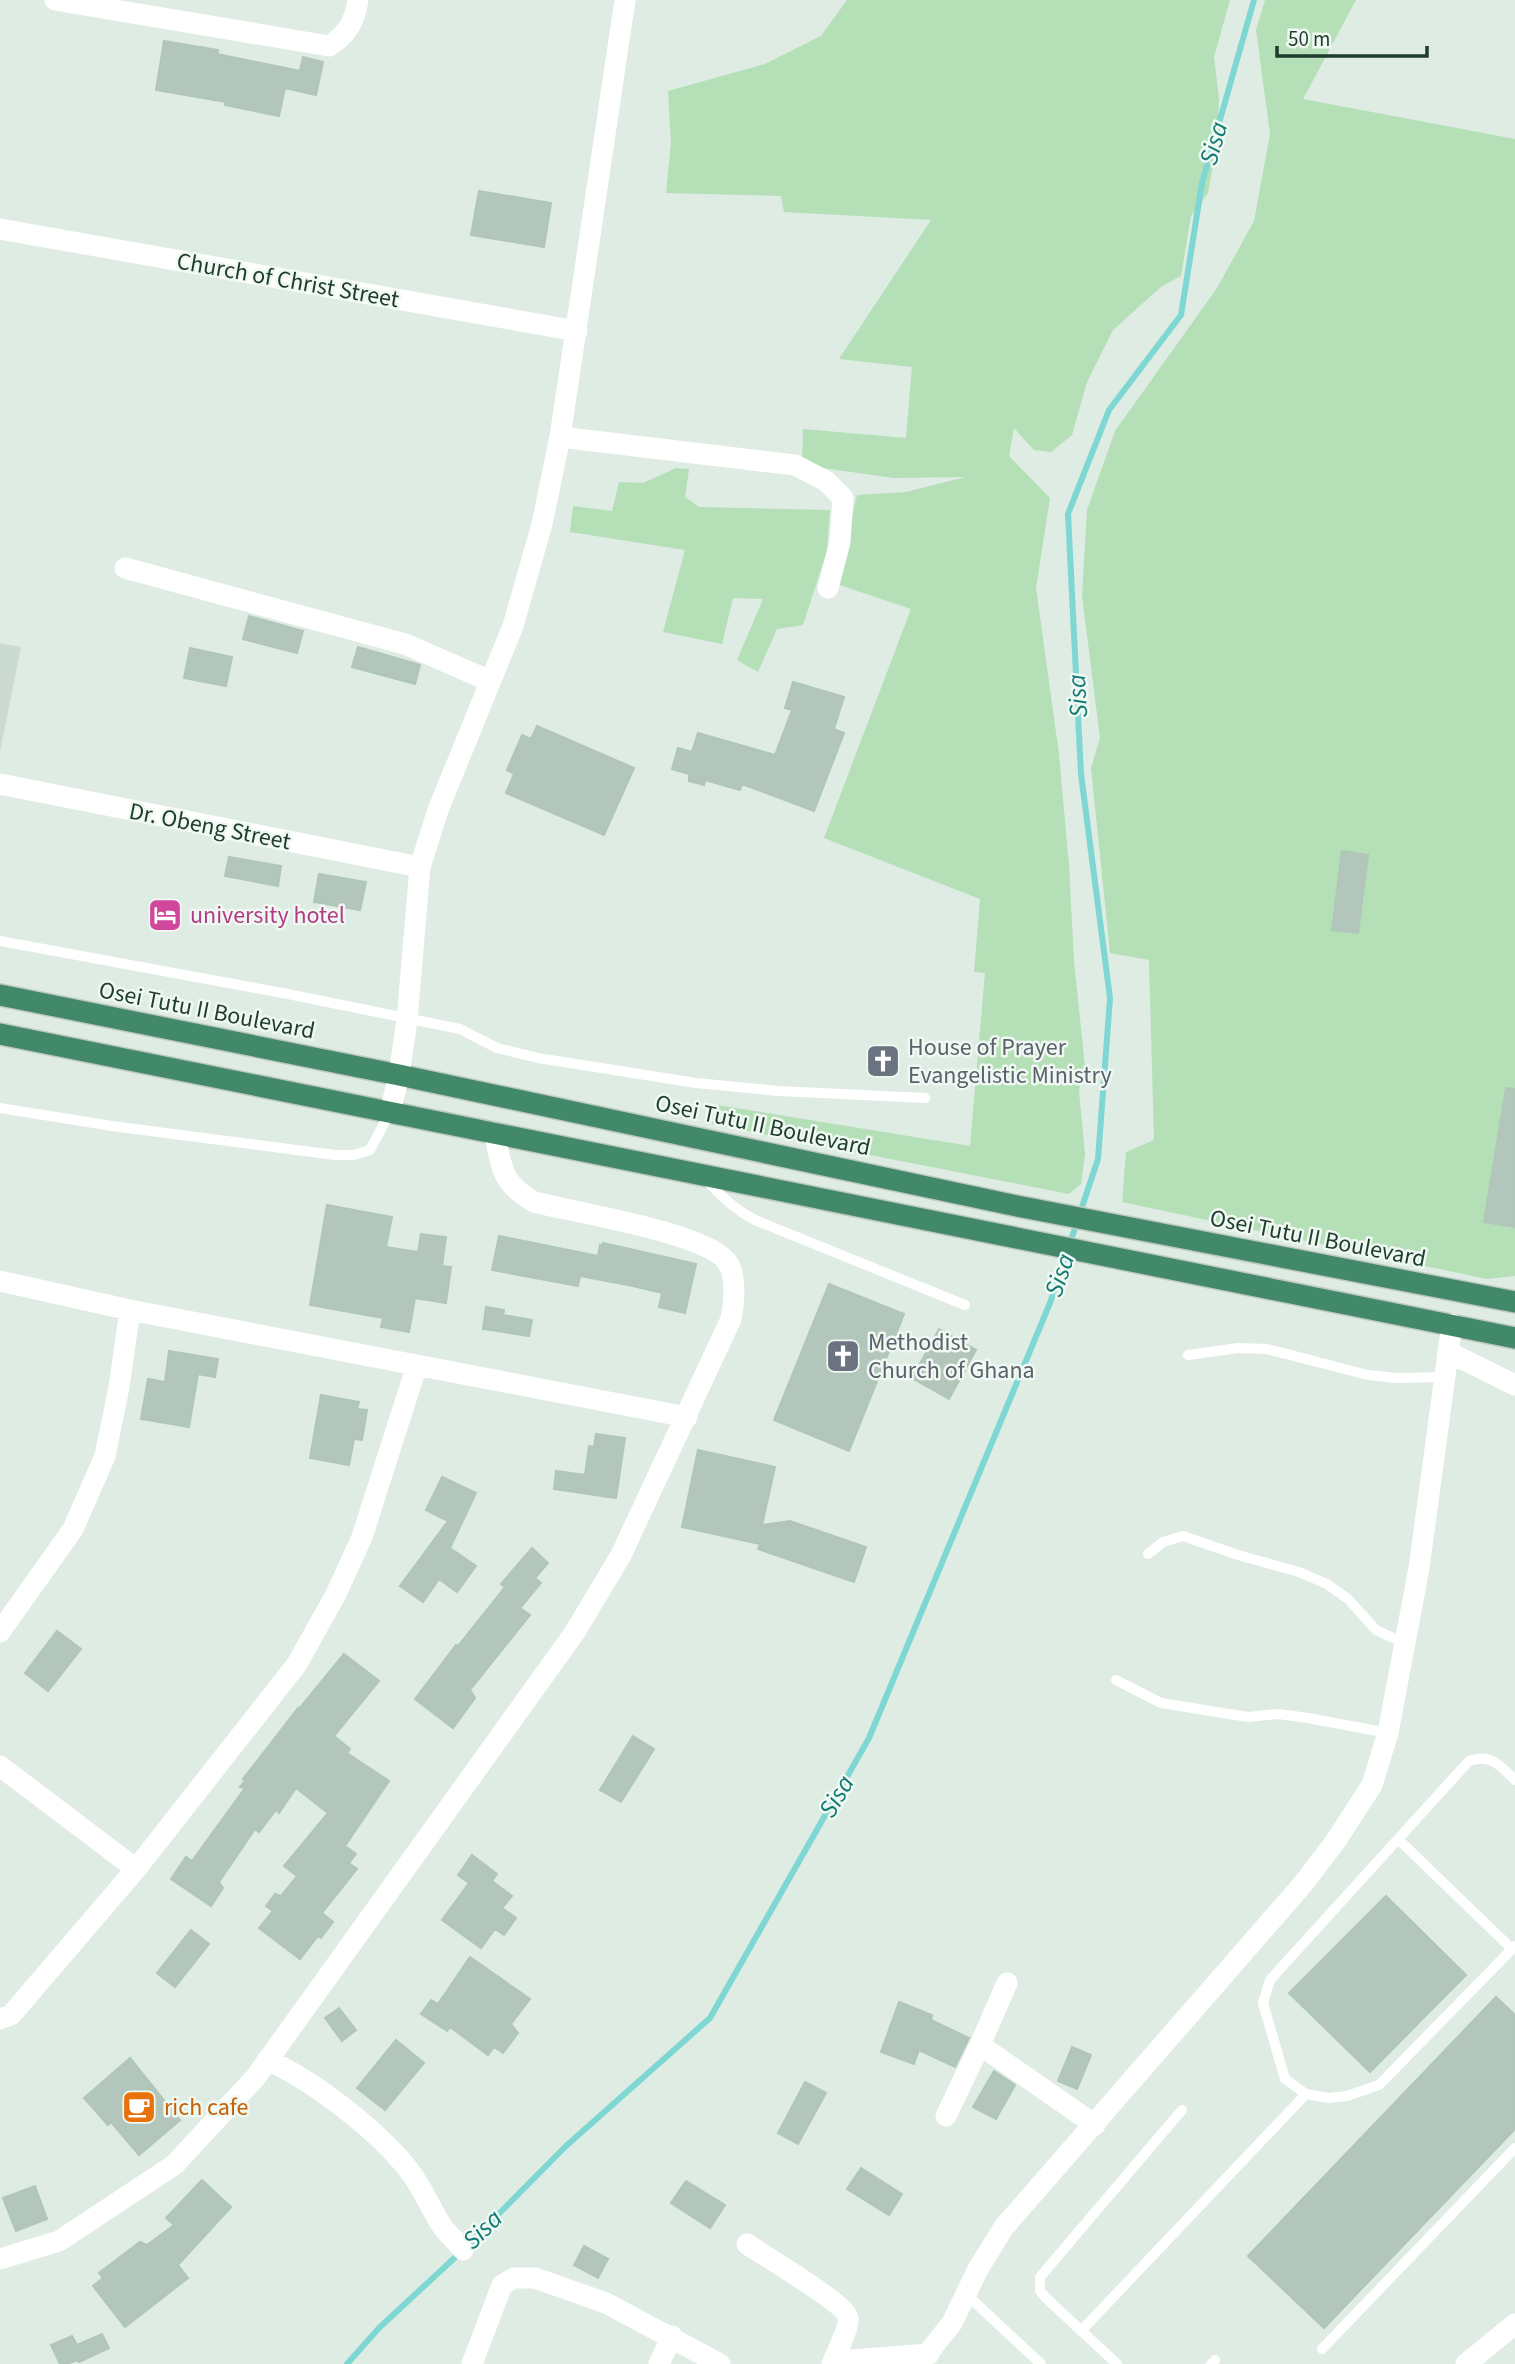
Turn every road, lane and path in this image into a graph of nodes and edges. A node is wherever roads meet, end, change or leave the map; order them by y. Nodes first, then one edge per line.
1 (55, 0) edge
2 (358, 0) edge
3 (625, 0) edge
4 (0, 229) edge
5 (577, 331) junction
6 (560, 437) junction
7 (125, 568) dead end
8 (828, 588) dead end
9 (490, 681) junction
10 (0, 784) edge
11 (420, 867) junction
12 (0, 941) edge
13 (0, 995) edge
14 (407, 1020) junction
15 (0, 1034) edge
16 (399, 1075) junction
17 (925, 1098) dead end
18 (0, 1108) edge
19 (390, 1112) junction
20 (494, 1133) junction
21 (702, 1175) junction
22 (0, 1281) edge
23 (1515, 1302) edge
24 (965, 1305) dead end
25 (130, 1310) junction
26 (1452, 1324) junction
27 (1515, 1338) edge
28 (1448, 1352) junction
29 (1188, 1355) dead end
30 (417, 1365) junction
31 (1445, 1377) junction
32 (1515, 1385) edge
33 (687, 1417) junction
34 (1148, 1554) dead end
35 (0, 1632) edge
36 (1406, 1644) junction
37 (1116, 1680) dead end
38 (1388, 1732) junction
39 (0, 1766) edge
40 (1515, 1780) edge
41 (1398, 1839) junction
42 (136, 1869) junction
43 (1514, 1948) edge
44 (1007, 1983) dead end
45 (0, 2019) edge
46 (980, 2045) junction
47 (267, 2060) junction
48 (1307, 2094) junction
49 (1182, 2110) dead end
50 (946, 2116) dead end
51 (1095, 2125) junction
52 (1515, 2148) edge
53 (747, 2244) dead end
54 (463, 2250) dead end
55 (0, 2259) edge
56 (967, 2295) junction
57 (1515, 2324) edge
58 (1081, 2331) junction
59 (671, 2336) junction
60 (1322, 2349) dead end
61 (924, 2359) edge
62 (472, 2364) edge
63 (659, 2364) edge
64 (720, 2364) edge
65 (832, 2364) edge
66 (840, 2364) edge
67 (1041, 2364) edge
68 (1117, 2364) edge
69 (1466, 2364) edge

1 - 2 street
3 - 5 street
4 - 5 street, Church of Christ Street
5 - 6 street
6 - 8 street
6 - 9 street
7 - 9 street
9 - 11 street
10 - 11 street, Dr. Obeng Street
11 - 14 street
12 - 14 lane
13 - 16 highway, Osei Tutu II Boulevard
14 - 16 street
14 - 17 lane
15 - 19 highway
16 - 19 street
16 - 23 highway, Osei Tutu II Boulevard
18 - 19 lane
19 - 20 highway
20 - 21 highway
20 - 33 street
21 - 24 lane
21 - 26 highway
22 - 25 street
25 - 30 street
25 - 35 street
26 - 27 highway
26 - 28 street
28 - 31 street
28 - 32 street
29 - 31 lane
30 - 33 street
30 - 42 street
31 - 36 street
33 - 47 street
34 - 36 lane
36 - 38 street
37 - 38 lane
38 - 51 street
39 - 42 street
40 - 41 lane
41 - 43 lane
41 - 48 lane
42 - 45 street
43 - 48 lane
44 - 46 street
46 - 50 street
46 - 51 street
47 - 54 street
47 - 55 street
48 - 58 lane
49 - 58 lane
51 - 56 street
52 - 60 lane
53 - 65 street
56 - 61 street
56 - 67 lane
57 - 69 street
58 - 68 lane
59 - 62 street
59 - 63 street
59 - 64 street
61 - 66 street

